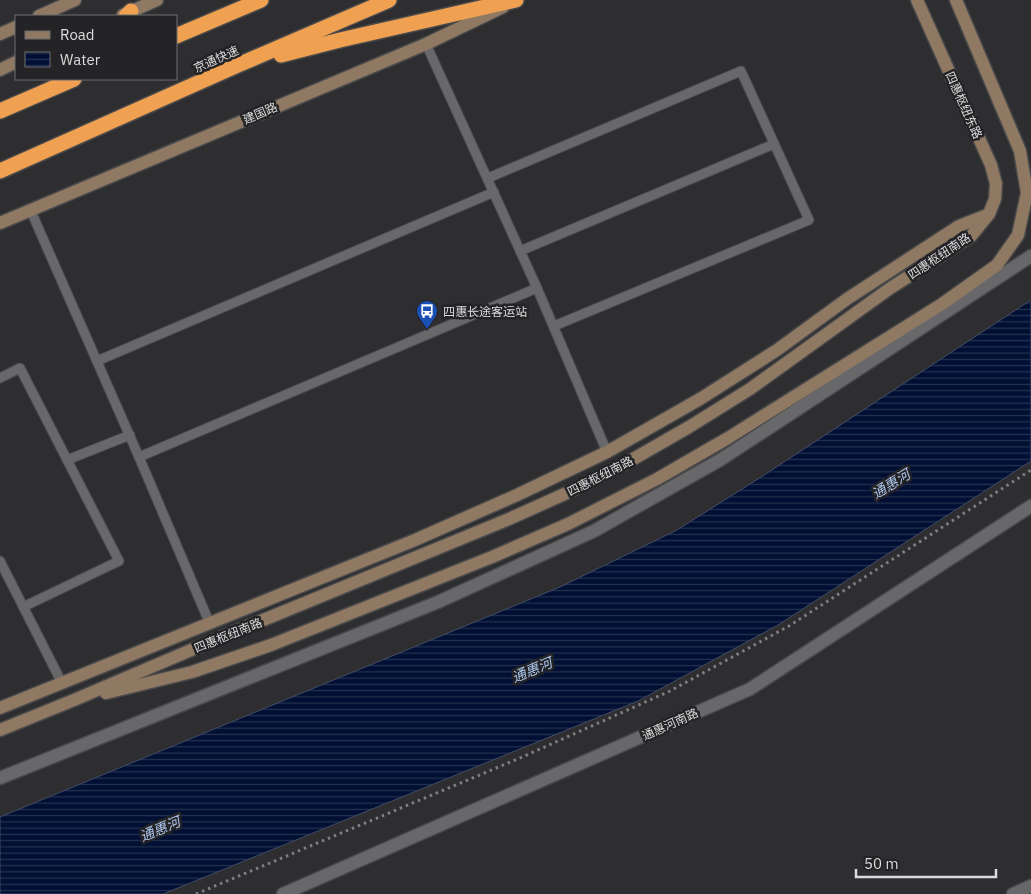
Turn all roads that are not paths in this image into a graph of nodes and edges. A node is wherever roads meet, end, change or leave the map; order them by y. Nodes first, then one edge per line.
1 (75, 0) edge
2 (157, 0) edge
3 (261, 0) edge
4 (389, 0) edge
5 (517, 0) edge
6 (917, 0) edge
7 (956, 0) edge
8 (41, 15) edge
9 (126, 15) edge
10 (15, 27) edge
11 (0, 34) edge
12 (178, 35) edge
13 (426, 44) junction
14 (15, 62) edge
15 (238, 65) junction
16 (0, 70) edge
17 (55, 80) edge
18 (72, 80) edge
19 (39, 93) junction
20 (0, 111) edge
21 (774, 144) junction
22 (0, 170) edge
23 (488, 178) junction
24 (494, 192) junction
25 (30, 209) junction
26 (990, 214) junction
27 (0, 223) edge
28 (520, 251) junction
29 (1031, 256) edge
30 (537, 288) junction
31 (554, 326) junction
32 (97, 361) junction
33 (0, 378) edge
34 (130, 435) junction
35 (607, 452) junction
36 (139, 457) junction
37 (67, 460) junction
38 (1031, 506) edge
39 (0, 561) edge
40 (23, 607) junction
41 (210, 624) junction
42 (62, 683) junction
43 (74, 700) junction
44 (0, 708) edge
45 (0, 730) edge
46 (0, 778) edge
47 (1031, 886) edge
48 (283, 894) edge
49 (1013, 894) edge

1 - 8 street
2 - 9 street
3 - 12 highway
4 - 15 highway, 京通快速
5 - 13 street, 建国路
5 - 15 highway
6 - 26 street, 四惠枢纽东路
7 - 43 street
10 - 11 street
13 - 23 lane
13 - 25 street, 建国路
14 - 16 street
15 - 22 highway, 京通快速
17 - 19 highway
18 - 19 highway
19 - 20 highway
21 - 23 lane
21 - 28 lane
21 - 31 lane
23 - 24 lane
24 - 28 lane
24 - 32 lane
25 - 27 street, 建国路
25 - 32 lane
26 - 35 street, 四惠枢纽南路
26 - 43 street, 四惠枢纽南路
28 - 30 lane
29 - 46 street
30 - 31 lane
30 - 36 lane
31 - 35 lane
32 - 34 lane
33 - 37 lane
34 - 36 lane
34 - 37 lane
35 - 41 street, 四惠枢纽南路
36 - 41 lane
37 - 40 lane
38 - 48 street, 通惠河南路
39 - 40 lane
40 - 42 lane
41 - 42 street, 四惠枢纽南路
42 - 44 street, 四惠枢纽南路
43 - 45 street, 四惠枢纽南路
47 - 49 street

